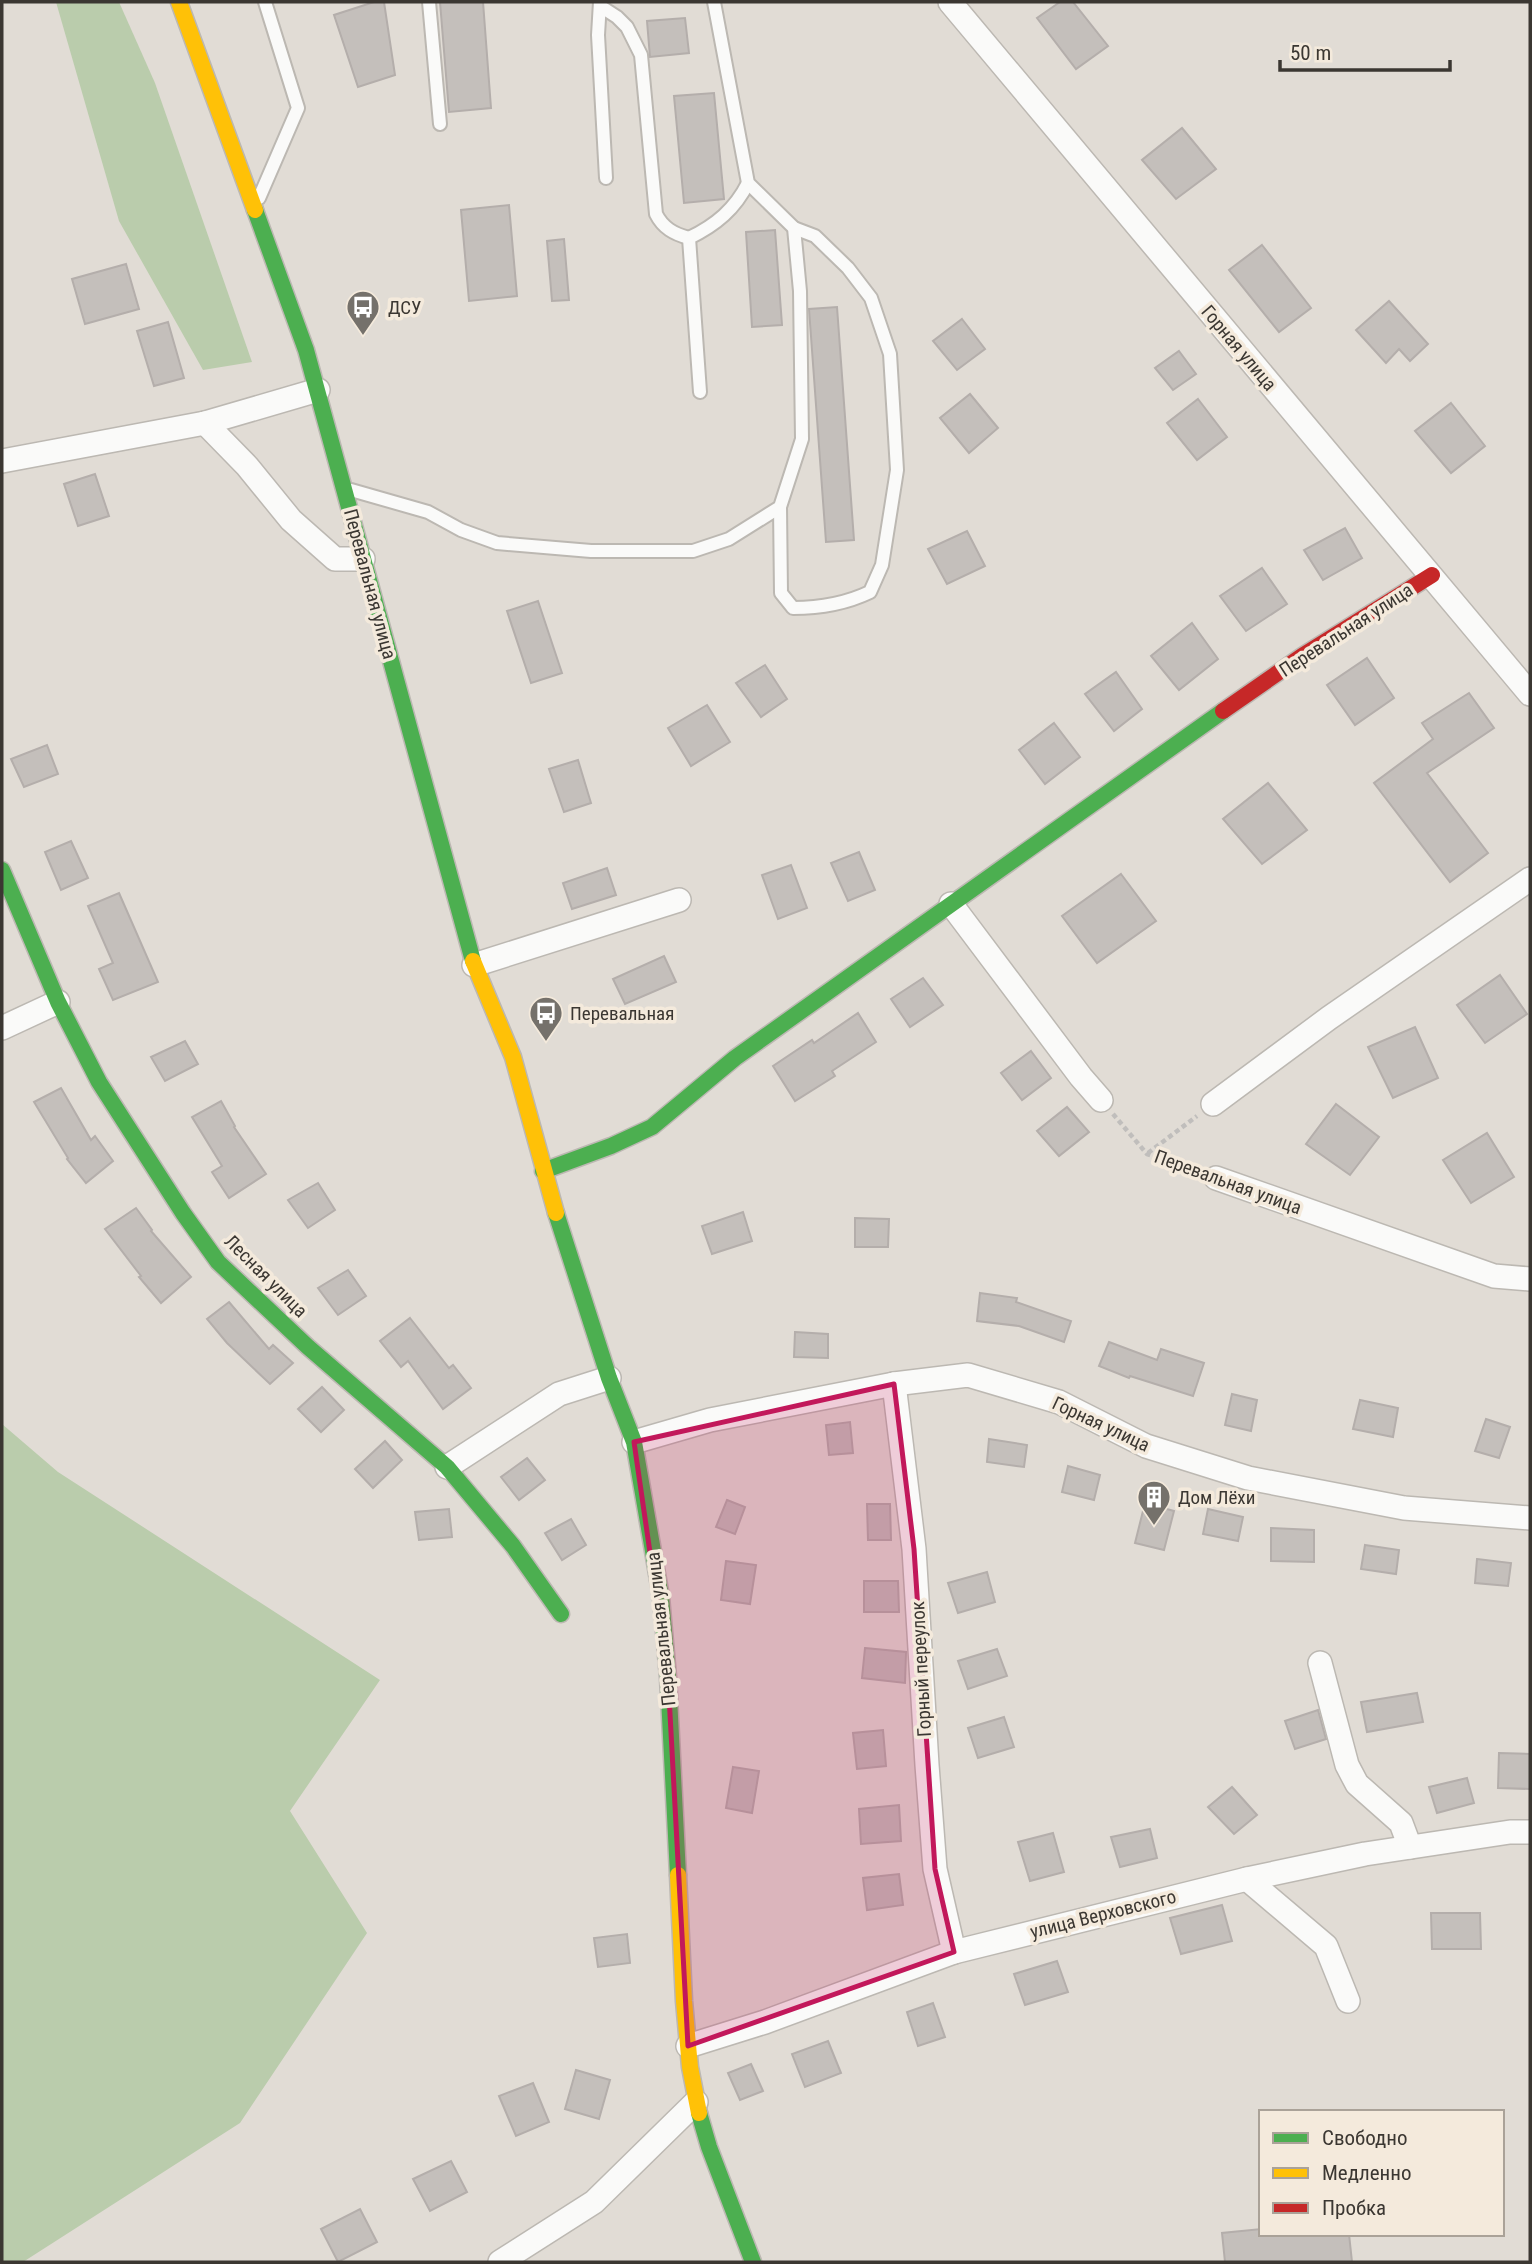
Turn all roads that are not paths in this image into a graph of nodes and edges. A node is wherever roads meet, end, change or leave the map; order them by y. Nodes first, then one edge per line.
1 (179, 2) edge
2 (265, 2) edge
3 (429, 2) edge
4 (714, 2) edge
5 (950, 2) edge
6 (600, 4) edge
7 (440, 124) dead end
8 (606, 178) dead end
9 (748, 183) junction
10 (254, 209) junction
11 (794, 228) junction
12 (689, 238) junction
13 (318, 390) junction
14 (700, 392) dead end
15 (205, 423) junction
16 (2, 461) edge
17 (344, 488) junction
18 (780, 508) junction
19 (363, 559) junction
20 (1432, 575) junction
21 (1530, 694) edge
22 (2, 870) edge
23 (1530, 879) edge
24 (679, 900) dead end
25 (951, 904) junction
26 (474, 965) junction
27 (58, 1002) junction
28 (2, 1028) edge
29 (1101, 1100) road end
30 (1213, 1104) road end
31 (543, 1171) junction
32 (1216, 1178) road end
33 (1530, 1279) edge
34 (609, 1378) junction
35 (894, 1384) junction
36 (634, 1442) junction
37 (447, 1467) junction
38 (1530, 1518) edge
39 (561, 1614) dead end
40 (1320, 1662) dead end
41 (1530, 1832) edge
42 (1410, 1847) junction
43 (1247, 1879) junction
44 (954, 1952) junction
45 (1348, 2001) dead end
46 (688, 2046) junction
47 (696, 2102) junction
48 (500, 2262) edge
49 (753, 2262) edge

1 - 10 main road, Перевальная улица
2 - 10 lane
3 - 7 lane
4 - 9 lane
5 - 20 street, Горная улица
6 - 8 lane
6 - 12 lane
9 - 11 lane
9 - 12 lane
10 - 13 main road, Перевальная улица
11 - 18 lane
11 - 18 lane
12 - 14 lane
13 - 15 street
13 - 17 main road, Перевальная улица
15 - 16 street
15 - 19 street
17 - 18 lane
17 - 19 main road, Перевальная улица
19 - 26 main road, Перевальная улица
20 - 21 street, Горная улица
20 - 25 main road, Перевальная улица
22 - 27 main road, Лесная улица
23 - 30 street
24 - 26 street
25 - 29 street
25 - 31 main road, Перевальная улица
26 - 31 main road, Перевальная улица
27 - 28 street
27 - 37 main road, Лесная улица
31 - 34 main road, Перевальная улица
32 - 33 street, Перевальная улица
34 - 36 main road, Перевальная улица
34 - 37 street
35 - 36 street, Горная улица
35 - 38 street, Горная улица
35 - 44 street, Горный переулок
36 - 46 main road, Перевальная улица
37 - 39 main road, Лесная улица
40 - 42 street
41 - 42 street, улица Верховского
42 - 43 street, улица Верховского
43 - 44 street, улица Верховского
43 - 45 street
44 - 46 street, улица Верховского
46 - 47 main road, Перевальная улица
47 - 48 street
47 - 49 main road, Перевальная улица

